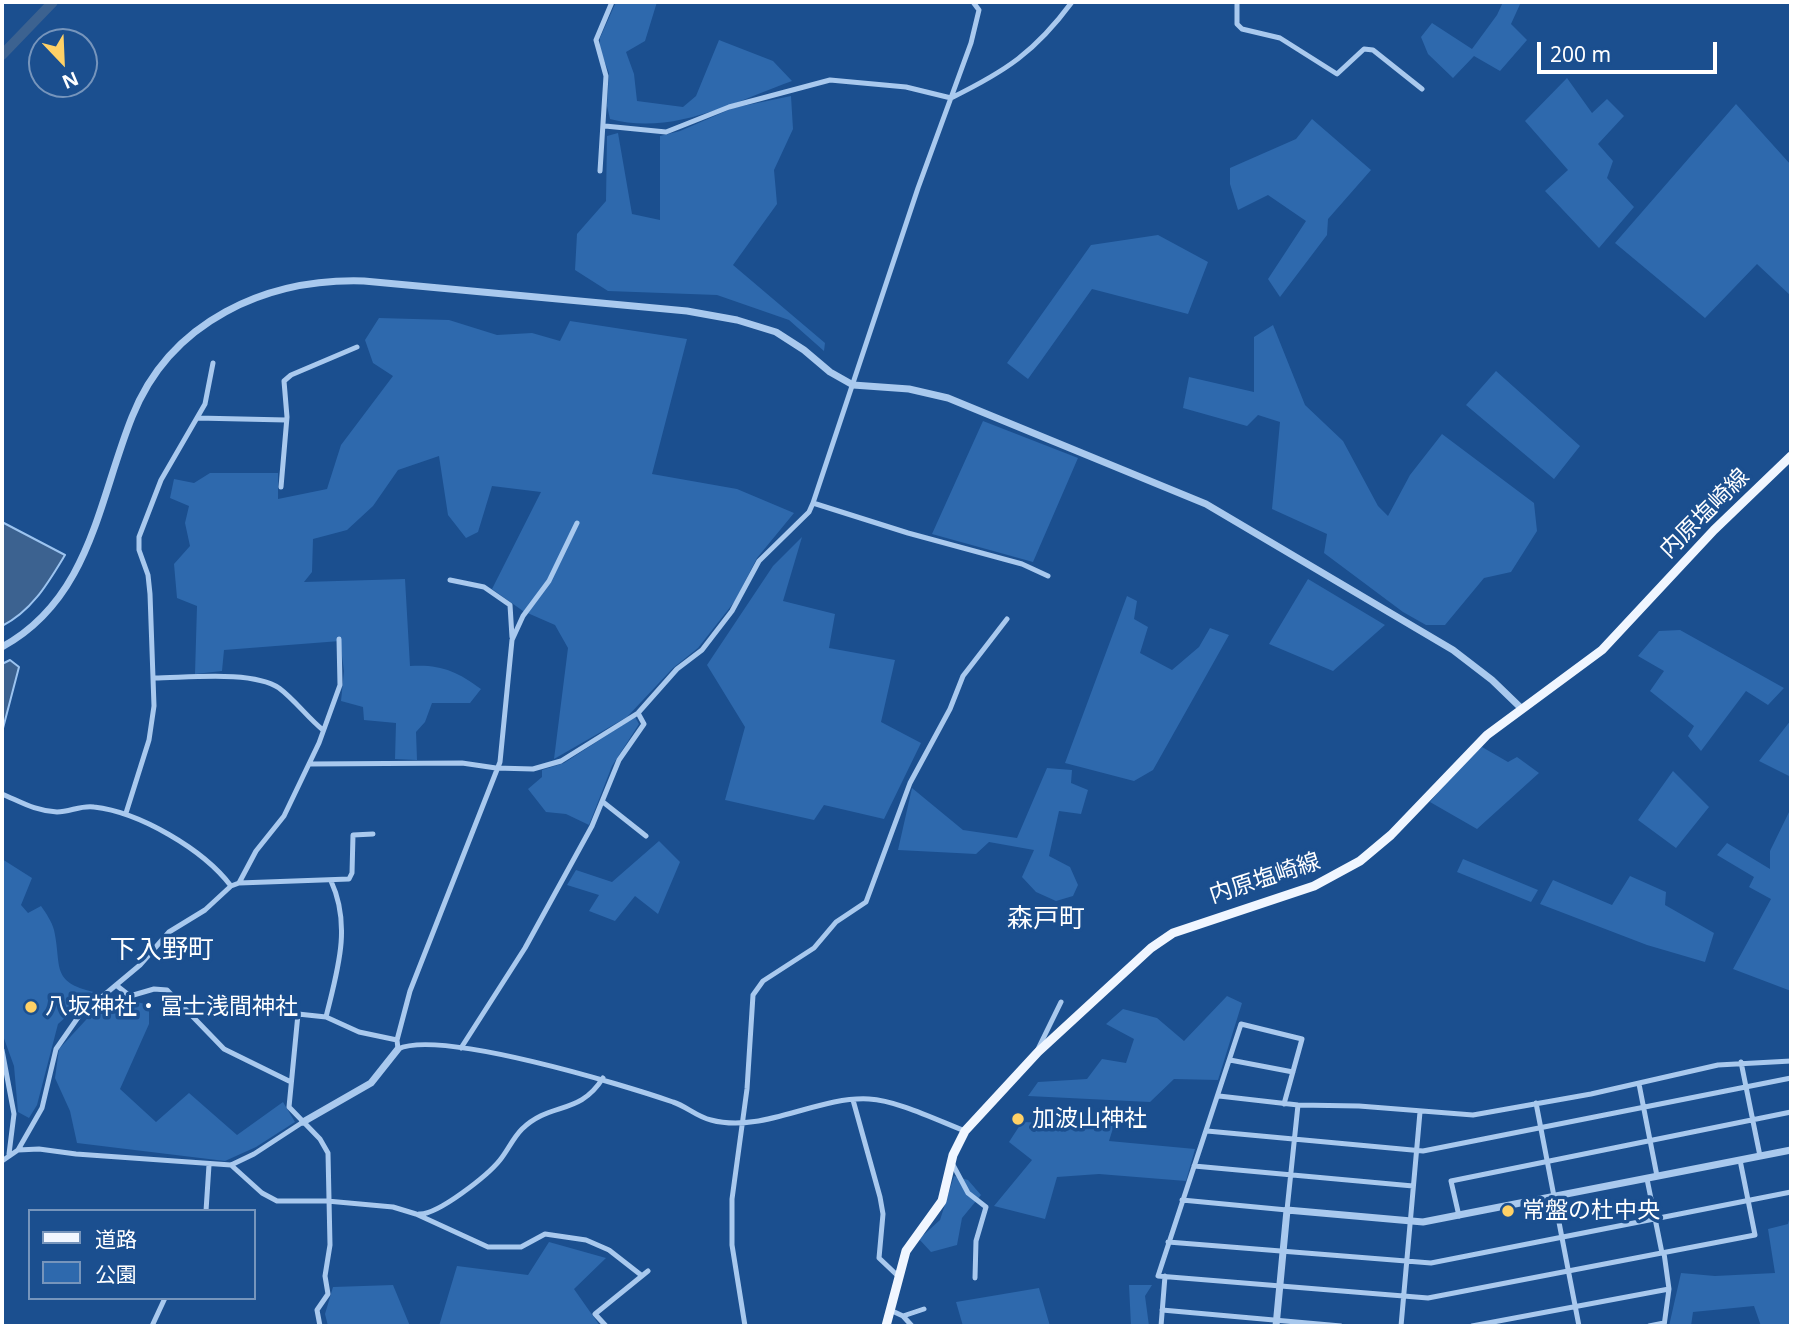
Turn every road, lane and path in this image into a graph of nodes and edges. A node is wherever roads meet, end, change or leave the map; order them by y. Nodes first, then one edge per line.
1 (612, 2) edge
2 (973, 2) edge
3 (1072, 2) edge
4 (1237, 2) edge
5 (1422, 89) dead end
6 (951, 98) junction
7 (605, 126) junction
8 (600, 171) dead end
9 (357, 347) dead end
10 (213, 363) dead end
11 (853, 384) junction
12 (197, 418) junction
13 (286, 420) junction
14 (1791, 456) edge
15 (281, 487) dead end
16 (813, 503) junction
17 (577, 523) dead end
18 (1048, 576) dead end
19 (450, 580) dead end
20 (1007, 619) dead end
21 (339, 639) dead end
22 (512, 640) junction
23 (2, 647) edge
24 (154, 678) junction
25 (1521, 708) junction
26 (638, 713) junction
27 (323, 730) junction
28 (310, 764) junction
29 (496, 768) junction
30 (2, 794) edge
31 (603, 802) junction
32 (126, 813) junction
33 (373, 834) dead end
34 (646, 836) dead end
35 (331, 881) junction
36 (239, 883) junction
37 (230, 886) junction
38 (116, 985) junction
39 (1061, 1002) dead end
40 (326, 1017) junction
41 (397, 1040) junction
42 (461, 1048) junction
43 (398, 1049) junction
44 (2, 1050) edge
45 (1038, 1052) junction
46 (1230, 1060) junction
47 (1791, 1061) edge
48 (1741, 1062) junction
49 (1293, 1072) junction
50 (603, 1078) junction
51 (1791, 1078) edge
52 (289, 1081) junction
53 (1639, 1084) junction
54 (1746, 1087) junction
55 (1219, 1096) junction
56 (853, 1100) junction
57 (1535, 1103) junction
58 (1284, 1104) junction
59 (1298, 1105) junction
60 (1643, 1107) junction
61 (1420, 1112) junction
62 (1791, 1112) edge
63 (1752, 1120) junction
64 (303, 1122) junction
65 (743, 1122) junction
66 (1540, 1127) junction
67 (965, 1131) junction
68 (1207, 1131) junction
69 (1294, 1140) junction
70 (1650, 1141) junction
71 (18, 1150) junction
72 (1417, 1150) junction
73 (1791, 1150) edge
74 (9, 1154) junction
75 (1760, 1156) junction
76 (1740, 1160) junction
77 (2, 1161) edge
78 (1547, 1161) junction
79 (951, 1162) junction
80 (209, 1165) junction
81 (231, 1165) junction
82 (1194, 1166) junction
83 (1290, 1173) junction
84 (1657, 1177) junction
85 (1647, 1179) junction
86 (1413, 1186) junction
87 (1791, 1192) edge
88 (1554, 1197) junction
89 (1182, 1200) junction
90 (327, 1201) junction
91 (1748, 1201) junction
92 (206, 1209) edge
93 (1287, 1210) junction
94 (416, 1214) junction
95 (1459, 1216) junction
96 (1656, 1219) junction
97 (1410, 1222) junction
98 (1562, 1237) junction
99 (1168, 1242) junction
100 (1283, 1250) junction
101 (1663, 1253) junction
102 (1406, 1263) junction
103 (648, 1271) dead end
104 (1569, 1272) junction
105 (641, 1275) junction
106 (898, 1276) junction
107 (1165, 1276) junction
108 (975, 1278) dead end
109 (1280, 1287) junction
110 (1670, 1289) junction
111 (1404, 1297) junction
112 (164, 1300) edge
113 (1575, 1306) junction
114 (924, 1309) dead end
115 (890, 1310) junction
116 (1162, 1310) junction
117 (903, 1315) junction
118 (1277, 1323) edge
119 (1664, 1325) edge
120 (152, 1326) edge
121 (320, 1326) edge
122 (606, 1326) edge
123 (745, 1326) edge
124 (886, 1326) edge
125 (912, 1326) edge
126 (1161, 1326) edge
127 (1341, 1326) edge
128 (1401, 1326) edge
129 (1472, 1326) edge
130 (1580, 1326) edge
131 (1649, 1326) edge

1 - 7 street
2 - 6 street
3 - 6 street
4 - 5 street
6 - 7 street
6 - 11 street
7 - 8 street
9 - 13 street
10 - 12 street
11 - 16 street
11 - 23 street
11 - 25 street
12 - 13 street
12 - 24 street
13 - 15 street
14 - 25 main road, 内原塩崎線
16 - 18 street
16 - 26 street
17 - 22 street
19 - 22 street
20 - 65 street
21 - 27 street
22 - 29 street
24 - 27 street
24 - 32 street
25 - 45 main road, 内原塩崎線
26 - 29 street
26 - 31 street
27 - 28 street
28 - 29 street
28 - 36 street
29 - 41 street
30 - 32 street
31 - 34 street
31 - 42 street
32 - 37 street
33 - 35 street
35 - 36 street
35 - 40 street
36 - 37 street
37 - 38 street
38 - 52 street
38 - 71 street
39 - 45 street
40 - 41 street
40 - 52 street
41 - 43 street
42 - 43 street
42 - 50 street
43 - 64 street
44 - 74 street
45 - 67 main road, 内原塩崎線
46 - 49 street
46 - 49 street
46 - 55 street
47 - 48 street
48 - 53 street
48 - 54 street
49 - 58 street
50 - 65 street
50 - 94 street
51 - 54 street
52 - 64 street
53 - 57 street
53 - 60 street
54 - 60 street
54 - 63 street
55 - 58 street
55 - 68 street
56 - 65 street
56 - 67 street
56 - 106 street
57 - 61 street
57 - 66 street
58 - 59 street
59 - 61 street
59 - 69 street
60 - 66 street
60 - 70 street
61 - 72 street
62 - 63 street
63 - 70 street
63 - 75 street
64 - 81 street
64 - 90 street
65 - 123 street
66 - 72 street
66 - 78 street
67 - 79 main road, 内原塩崎線
68 - 69 street
68 - 82 street
69 - 72 street
69 - 83 street
70 - 78 street
70 - 84 street
71 - 74 street
71 - 80 street
72 - 86 street
73 - 75 street
74 - 77 street
75 - 76 street
76 - 84 street
76 - 91 street
78 - 88 street
78 - 95 street
79 - 106 main road, 内原塩崎線
79 - 108 street
80 - 81 street
80 - 92 street
81 - 90 street
82 - 83 street
82 - 89 street
83 - 86 street
83 - 93 street
84 - 85 street
85 - 88 street
85 - 96 street
86 - 97 street
87 - 91 street
88 - 95 street
88 - 98 street
89 - 93 street
89 - 99 street
90 - 94 street
90 - 121 street
91 - 96 street
91 - 101 street
93 - 97 street
93 - 100 street
94 - 105 street
95 - 97 street
96 - 98 street
96 - 101 street
97 - 102 street
98 - 102 street
98 - 104 street
99 - 100 street
99 - 107 street
100 - 102 street
100 - 109 street
101 - 104 street
101 - 110 street
102 - 111 street
103 - 105 street
104 - 111 street
104 - 113 street
105 - 122 street
106 - 115 main road, 内原塩崎線
107 - 109 street
107 - 116 street
109 - 111 street
109 - 118 street
110 - 113 street
110 - 119 street
111 - 128 street
112 - 120 street
113 - 129 street
113 - 130 street
114 - 117 street
115 - 117 street
115 - 124 main road, 内原塩崎線
116 - 118 street
116 - 126 street
117 - 125 street
118 - 127 street
119 - 131 street

